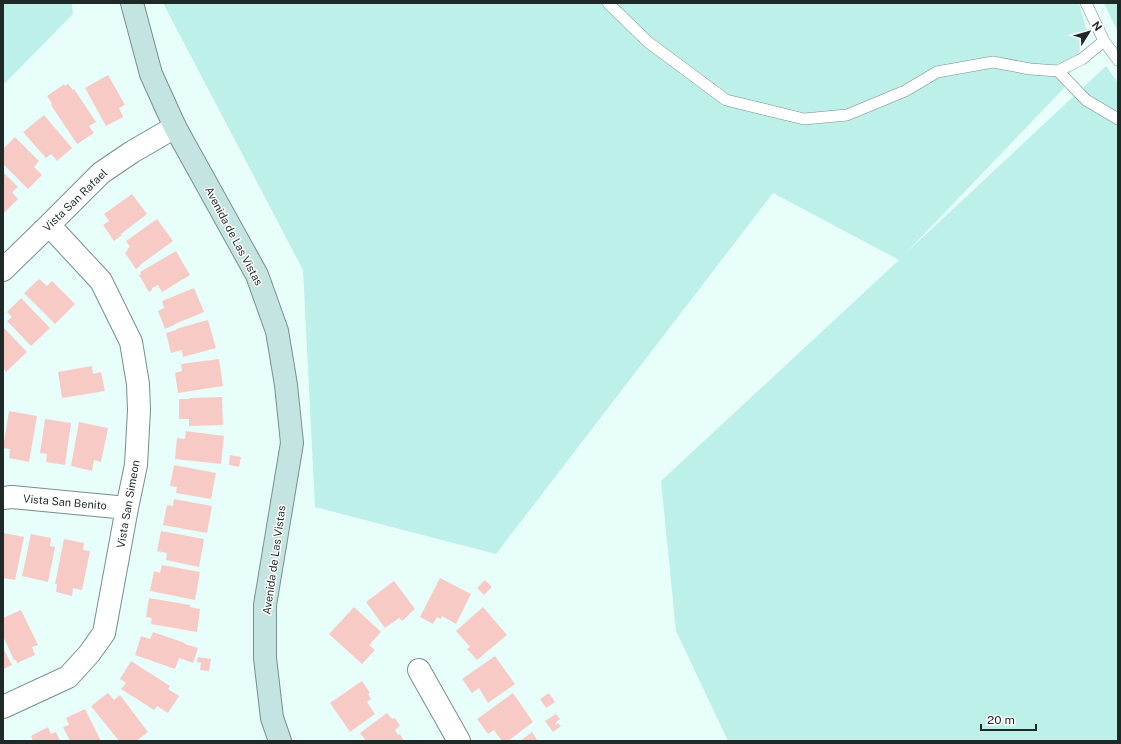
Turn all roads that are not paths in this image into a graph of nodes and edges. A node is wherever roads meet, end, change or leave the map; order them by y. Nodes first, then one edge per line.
1 (132, 3) edge
2 (608, 3) edge
3 (1086, 3) edge
4 (1104, 41) junction
5 (1118, 60) edge
6 (1058, 71) junction
7 (1118, 119) edge
8 (175, 127) junction
9 (49, 225) junction
10 (3, 270) edge
11 (3, 498) edge
12 (127, 508) junction
13 (419, 670) dead end
14 (3, 707) edge
15 (280, 741) edge
16 (459, 741) edge

1 - 8 street, Avenida de Las Vistas
2 - 6 lane
3 - 4 lane
4 - 5 lane
4 - 6 lane
6 - 7 lane
8 - 9 street, Vista San Rafael
8 - 15 street, Avenida de Las Vistas
9 - 10 street, Vista San Rafael
9 - 12 street, Vista San Simeon
11 - 12 street, Vista San Benito
12 - 14 street, Vista San Simeon
13 - 16 street

